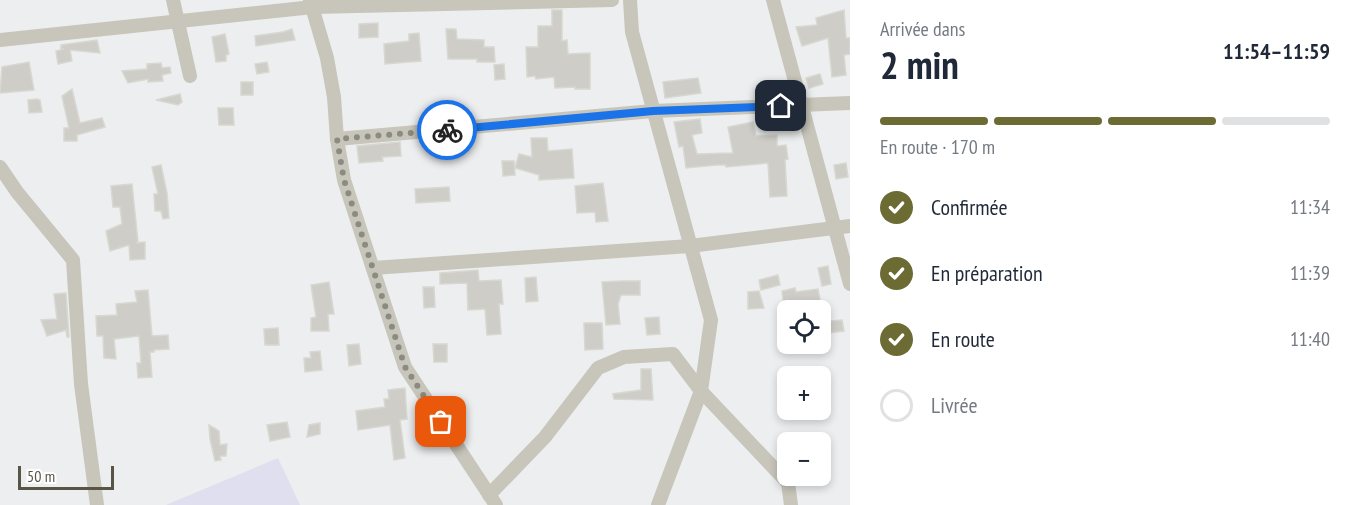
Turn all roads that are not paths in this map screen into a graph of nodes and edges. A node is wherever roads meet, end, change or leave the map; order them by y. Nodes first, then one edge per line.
1 (173, 0) edge
2 (612, 0) edge
3 (630, 0) edge
4 (773, 0) edge
5 (312, 3) edge
6 (178, 22) junction
7 (0, 40) edge
8 (190, 76) dead end
9 (850, 103) edge
10 (802, 106) junction
11 (653, 111) junction
12 (337, 139) junction
13 (0, 167) edge
14 (850, 226) edge
15 (835, 227) junction
16 (690, 246) junction
17 (373, 268) junction
18 (850, 284) edge
19 (701, 391) junction
20 (493, 500) edge
21 (97, 505) edge
22 (658, 505) edge
23 (791, 505) edge

1 - 6 street
2 - 5 street
3 - 11 street
4 - 10 street
5 - 6 street
5 - 12 street
6 - 7 street
6 - 8 street
9 - 10 street
10 - 11 street
10 - 15 street
11 - 12 street
11 - 16 street
12 - 17 street
13 - 21 street
14 - 15 street
15 - 16 street
15 - 18 street
16 - 17 street
16 - 19 street
17 - 20 street
19 - 20 street
19 - 22 street
19 - 23 street

